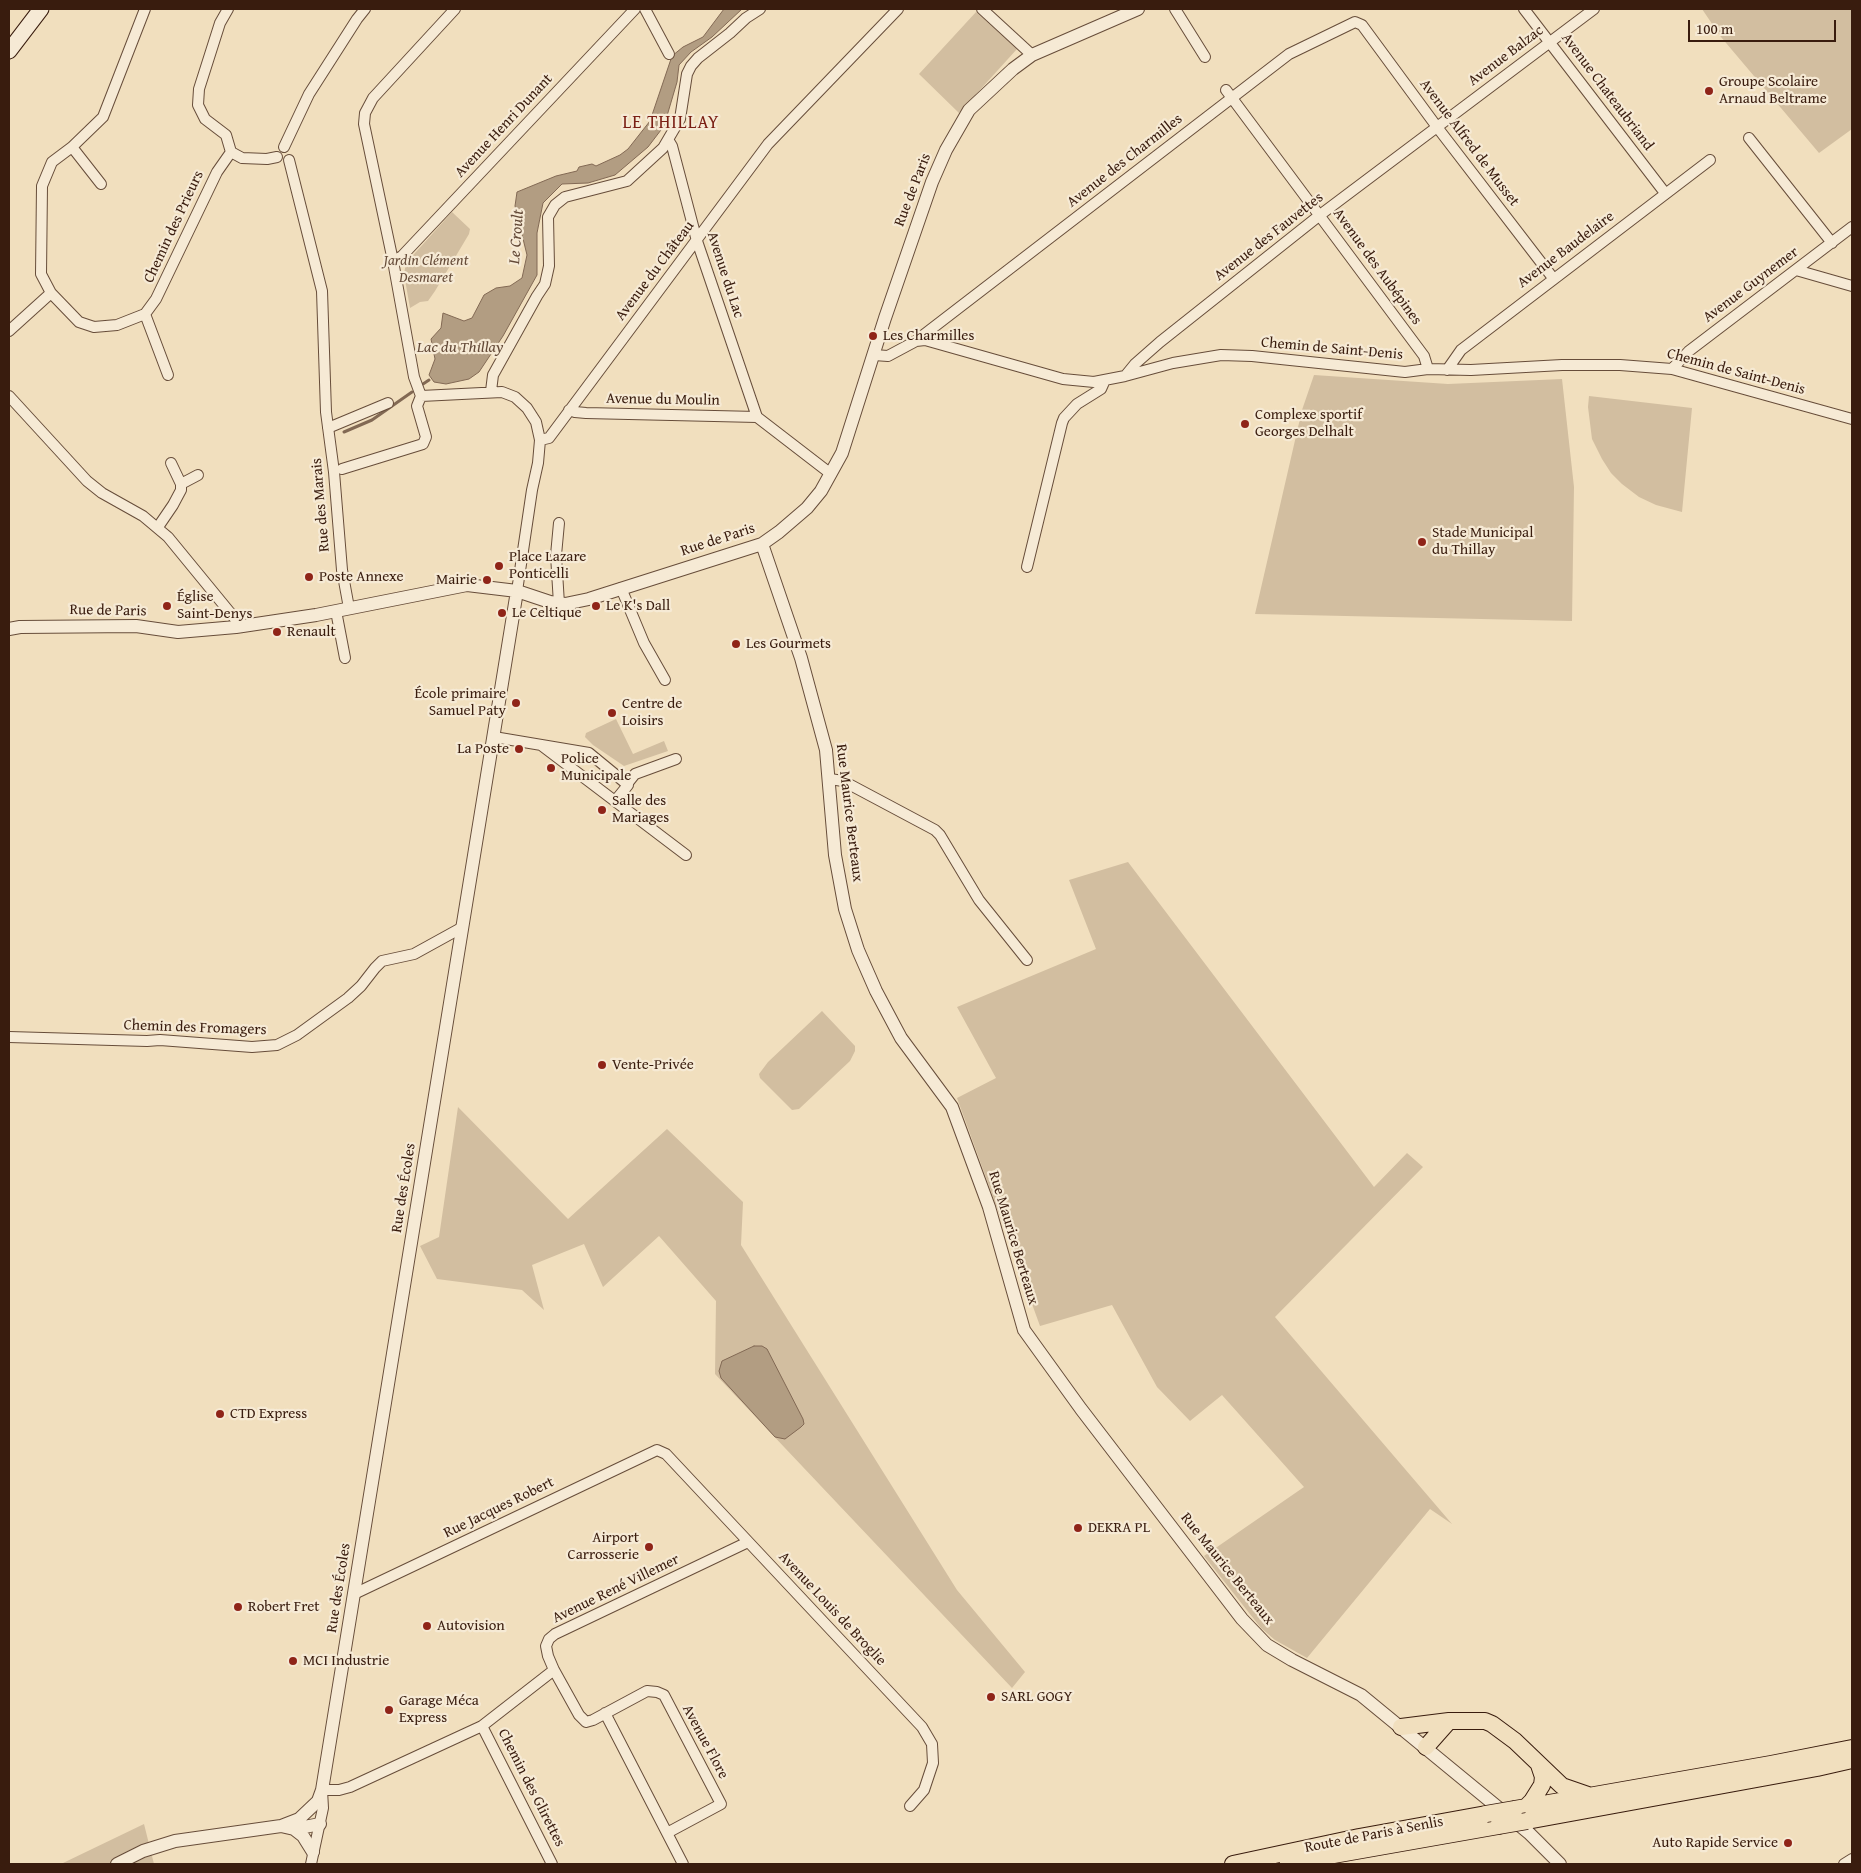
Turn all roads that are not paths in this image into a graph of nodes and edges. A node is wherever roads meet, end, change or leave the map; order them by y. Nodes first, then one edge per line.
1 (41, 9) edge
2 (145, 9) edge
3 (228, 9) edge
4 (365, 9) edge
5 (455, 9) edge
6 (635, 9) edge
7 (644, 9) edge
8 (760, 9) edge
9 (898, 9) edge
10 (982, 9) edge
11 (1136, 9) edge
12 (1175, 9) edge
13 (1524, 9) edge
14 (1594, 9) edge
15 (1362, 26) joint
16 (1550, 41) junction
17 (10, 50) edge
18 (670, 54) dead end
19 (1032, 56) junction
20 (1205, 56) dead end
21 (1229, 93) junction
22 (1437, 127) junction
23 (1749, 138) dead end
24 (668, 141) junction
25 (72, 147) junction
26 (284, 147) junction
27 (231, 152) junction
28 (277, 157) junction
29 (289, 160) junction
30 (1710, 160) dead end
31 (101, 184) dead end
32 (1665, 194) junction
33 (1320, 215) junction
34 (1852, 227) edge
35 (697, 241) junction
36 (1832, 243) junction
37 (394, 262) junction
38 (1796, 270) junction
39 (1553, 278) junction
40 (1852, 286) edge
41 (51, 293) junction
42 (144, 314) junction
43 (9, 331) edge
44 (916, 341) junction
45 (874, 355) junction
46 (1428, 369) junction
47 (1672, 369) junction
48 (1447, 370) junction
49 (168, 375) dead end
50 (1125, 376) junction
51 (1105, 380) junction
52 (491, 391) junction
53 (9, 396) edge
54 (421, 396) junction
55 (388, 403) dead end
56 (569, 410) junction
57 (756, 418) junction
58 (1852, 419) edge
59 (328, 428) junction
60 (540, 440) junction
61 (171, 463) dead end
62 (342, 469) dead end
63 (831, 474) junction
64 (198, 476) dead end
65 (181, 484) junction
66 (559, 523) dead end
67 (158, 527) junction
68 (762, 544) junction
69 (1027, 567) dead end
70 (621, 588) junction
71 (517, 591) junction
72 (559, 604) junction
73 (350, 608) junction
74 (336, 611) junction
75 (241, 626) junction
76 (9, 629) edge
77 (346, 658) dead end
78 (665, 680) dead end
79 (494, 736) junction
80 (541, 745) junction
81 (676, 759) dead end
82 (830, 779) junction
83 (627, 784) junction
84 (615, 801) junction
85 (686, 855) dead end
86 (463, 927) junction
87 (1027, 960) dead end
88 (9, 1037) edge
89 (657, 1450) joint
90 (748, 1542) junction
91 (354, 1594) junction
92 (554, 1670) junction
93 (605, 1713) junction
94 (1450, 1721) junction
95 (482, 1726) junction
96 (1401, 1727) junction
97 (1426, 1747) junction
98 (1852, 1748) edge
99 (1852, 1760) edge
100 (1539, 1766) junction
101 (322, 1790) junction
102 (1592, 1796) junction
103 (910, 1806) dead end
104 (1524, 1817) junction
105 (320, 1824) junction
106 (287, 1827) junction
107 (667, 1833) junction
108 (312, 1858) edge
109 (1852, 1859) edge
110 (117, 1864) edge
111 (552, 1864) edge
112 (683, 1864) edge
113 (1233, 1864) edge
114 (1281, 1864) edge
115 (1560, 1864) edge
116 (1844, 1864) edge

1 - 17 main road
2 - 25 street
3 - 27 street
4 - 26 street
5 - 37 street
6 - 37 street, Avenue Henri Dunant
7 - 18 street
8 - 24 street
9 - 35 street, Avenue du Château
10 - 19 street
11 - 19 street, Rue de Paris
12 - 20 street
13 - 16 street, Avenue Chateaubriand
14 - 16 street, Avenue Balzac
15 - 21 street, Avenue des Charmilles
15 - 22 street, Avenue Alfred de Musset
16 - 22 street, Avenue Balzac
16 - 32 street, Avenue Chateaubriand
19 - 45 street, Rue de Paris
21 - 33 street, Avenue des Aubépines
21 - 44 street, Avenue des Charmilles
22 - 33 street, Avenue des Fauvettes
22 - 39 street, Avenue Alfred de Musset
23 - 36 street
24 - 35 street, Avenue du Lac
24 - 52 street
25 - 31 street
25 - 41 street
26 - 28 street
26 - 29 street
27 - 28 street
27 - 42 street, Chemin des Prieurs
28 - 29 street
29 - 59 street, Rue des Marais
30 - 32 street, Avenue Baudelaire
32 - 39 street, Avenue Baudelaire
33 - 46 street, Avenue des Aubépines
33 - 50 street, Avenue des Fauvettes
34 - 36 street, Avenue Guynemer
35 - 56 street, Avenue du Château
35 - 57 street, Avenue du Lac
36 - 38 street, Avenue Guynemer
37 - 54 street
38 - 40 street
38 - 47 street, Avenue Guynemer
39 - 48 street, Avenue Baudelaire
41 - 42 street
41 - 43 street
42 - 49 street
44 - 45 street
44 - 51 street, Chemin de Saint-Denis
45 - 63 street, Rue de Paris
46 - 48 street, Chemin de Saint-Denis
46 - 50 street, Chemin de Saint-Denis
47 - 48 street, Chemin de Saint-Denis
47 - 58 street, Chemin de Saint-Denis
50 - 51 street, Chemin de Saint-Denis
51 - 69 street
52 - 54 street
52 - 60 street
53 - 67 street
54 - 62 street
55 - 59 street
56 - 57 street, Avenue du Moulin
56 - 60 street, Avenue du Château
57 - 63 street
59 - 73 street, Rue des Marais
60 - 71 street
61 - 65 street
63 - 68 street, Rue de Paris
64 - 65 street
65 - 67 street
66 - 72 street
67 - 75 street
68 - 70 street, Rue de Paris
68 - 82 street, Rue Maurice Berteaux
70 - 72 street, Rue de Paris
70 - 78 street
71 - 72 street, Rue de Paris
71 - 73 street, Rue de Paris
71 - 79 street, Rue des Écoles
73 - 74 street, Rue de Paris
74 - 75 street, Rue de Paris
74 - 77 street
75 - 76 street, Rue de Paris
79 - 80 street
79 - 86 street, Rue des Écoles
80 - 83 street
80 - 84 street
81 - 83 street
82 - 87 street
82 - 96 street, Rue Maurice Berteaux
83 - 84 street
84 - 85 street
86 - 88 street, Chemin des Fromagers
86 - 91 street, Rue des Écoles
89 - 90 street, Avenue Louis de Broglie
89 - 91 street, Rue Jacques Robert
90 - 92 street, Avenue René Villemer
90 - 103 street, Avenue Louis de Broglie
91 - 101 street, Rue des Écoles
92 - 93 street, Avenue Flore
92 - 95 street
93 - 107 street
93 - 107 street, Avenue Flore
94 - 96 main road
94 - 97 main road
94 - 100 main road
95 - 101 street
95 - 111 street, Chemin des Glirettes
96 - 97 street, Rue Maurice Berteaux
97 - 104 street, Rue Maurice Berteaux
98 - 102 main road
99 - 104 main road
100 - 102 main road
100 - 104 main road
101 - 105 street, Rue des Écoles
101 - 106 street, Rue des Écoles
102 - 104 main road
104 - 113 main road, Route de Paris à Senlis, bridge
104 - 114 main road, Route de Paris à Senlis, bridge
104 - 115 street, Rue Maurice Berteaux
105 - 106 street
105 - 108 street, Rue des Écoles
106 - 108 street
106 - 110 street, Rue des Écoles
107 - 112 street
109 - 116 street

